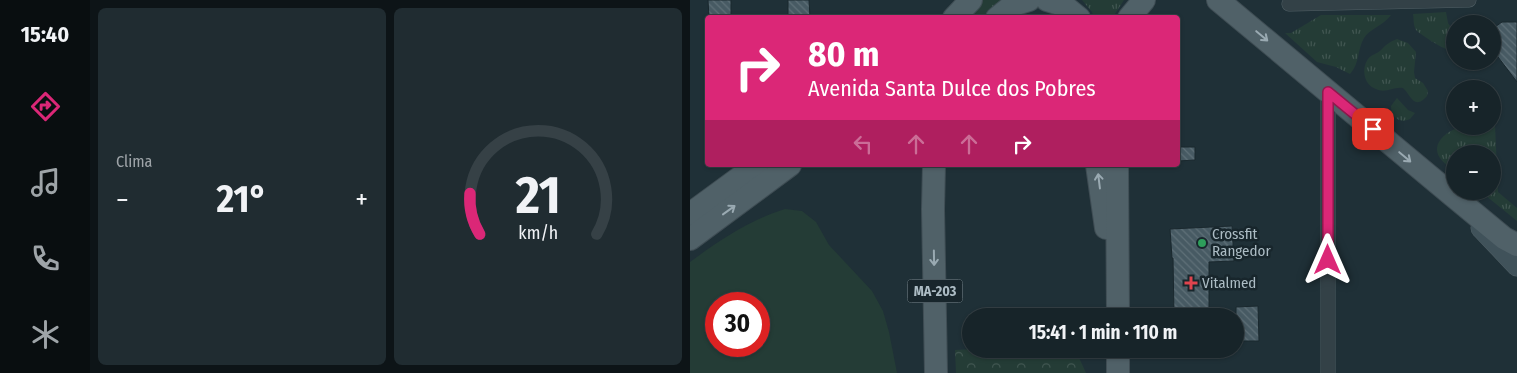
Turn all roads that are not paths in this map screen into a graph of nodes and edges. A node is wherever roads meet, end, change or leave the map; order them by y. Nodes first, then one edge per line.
1 (971, 0) edge
2 (1029, 0) edge
3 (1047, 0) edge
4 (1144, 0) edge
5 (1469, 0) edge
6 (1404, 1) edge
7 (1221, 2) edge
8 (1289, 4) dead end
9 (957, 15) edge
10 (962, 15) edge
11 (1001, 15) edge
12 (1075, 15) edge
13 (1132, 15) edge
14 (1328, 92) junction
15 (754, 167) edge
16 (787, 167) edge
17 (921, 167) edge
18 (934, 167) edge
19 (1098, 167) edge
20 (1117, 167) edge
21 (1446, 190) edge
22 (1457, 200) edge
23 (1458, 200) edge
24 (933, 209) junction
25 (690, 214) edge
26 (690, 239) edge
27 (1517, 245) edge
28 (1517, 266) edge
29 (1118, 307) edge
30 (936, 373) edge
31 (1328, 373) edge

1 - 9 main road
1 - 10 main road
2 - 11 main road
3 - 12 main road
4 - 13 main road
5 - 6 street
6 - 8 street
7 -> 14 main road
14 -> 21 main road
14 - 31 street
15 - 25 main road
26 -> 16 main road
17 - 24 main road
18 - 24 main road, MA-203
29 -> 19 main road
20 - 29 main road
22 - 28 main road
23 - 27 main road
24 -> 30 main road, MA-203

